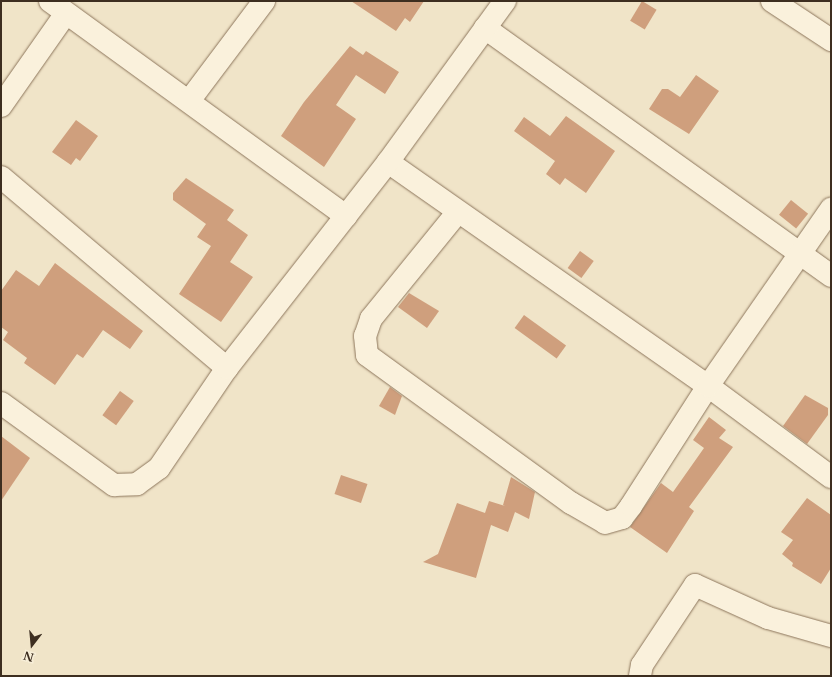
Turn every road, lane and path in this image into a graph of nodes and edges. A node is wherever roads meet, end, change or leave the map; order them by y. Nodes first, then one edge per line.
1 (264, 1) edge
2 (506, 1) edge
3 (772, 1) edge
4 (58, 7) edge
5 (485, 28) junction
6 (831, 40) edge
7 (189, 101) junction
8 (1, 106) edge
9 (388, 162) junction
10 (1, 177) edge
11 (831, 209) edge
12 (457, 213) junction
13 (346, 216) junction
14 (800, 254) junction
15 (831, 276) edge
16 (227, 368) junction
17 (708, 386) junction
18 (1, 403) edge
19 (831, 476) edge
20 (831, 636) edge
21 (640, 676) edge

1 - 7 street
2 - 5 street
3 - 6 street
4 - 7 street
4 - 8 street
5 - 9 street
5 - 14 street
7 - 13 street
9 - 12 street
9 - 13 street
10 - 16 street
11 - 14 street
12 - 17 street
12 - 17 street
13 - 16 street
14 - 15 street
14 - 17 street
16 - 18 street
17 - 19 street
20 - 21 street

